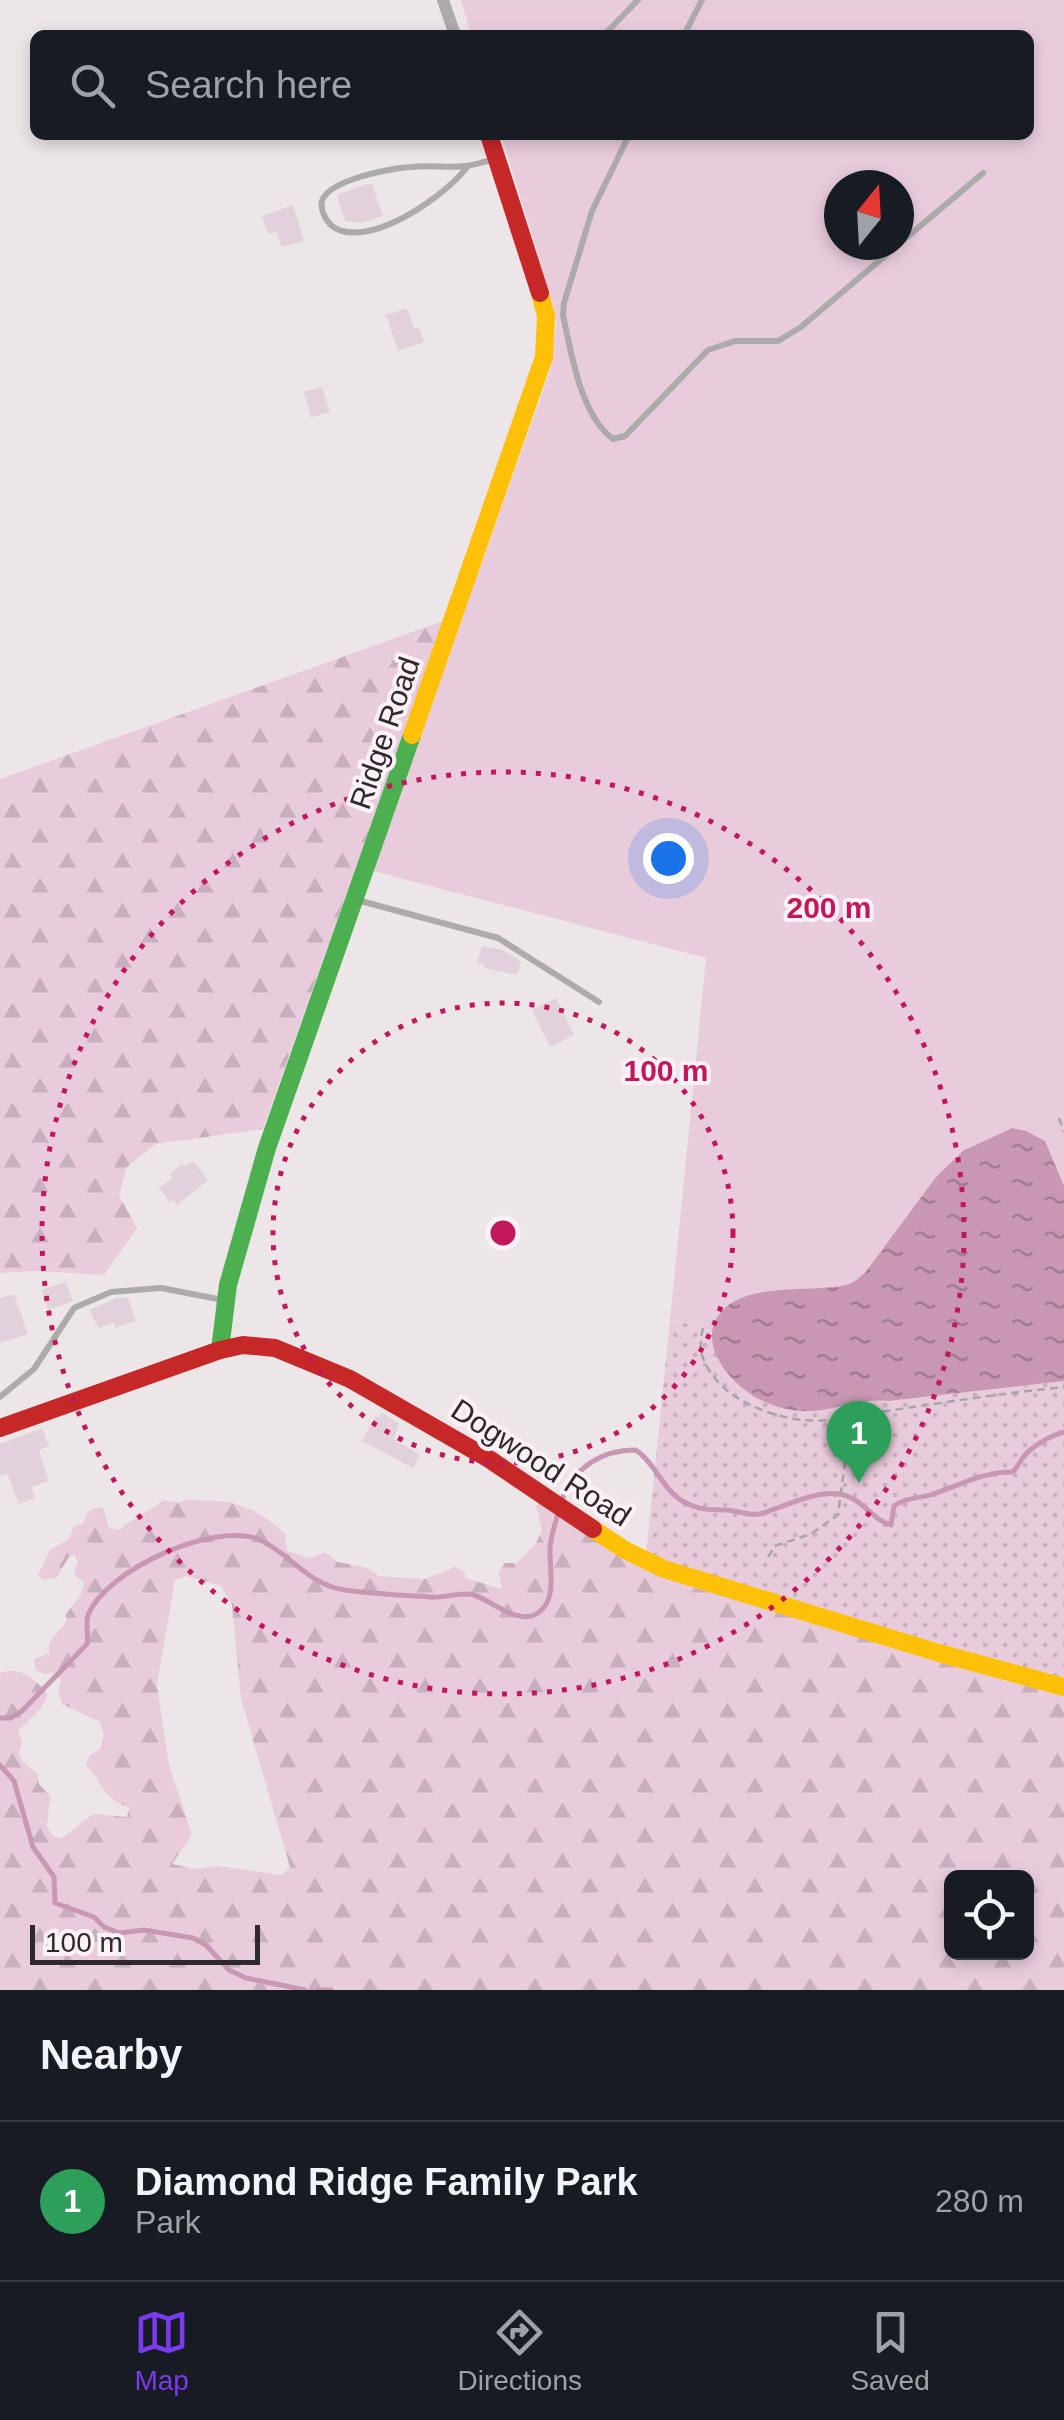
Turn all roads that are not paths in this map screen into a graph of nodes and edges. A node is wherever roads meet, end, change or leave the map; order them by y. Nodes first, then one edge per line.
1 (443, 0) edge
2 (638, 0) edge
3 (702, 0) edge
4 (453, 30) edge
5 (609, 30) edge
6 (687, 30) edge
7 (491, 140) edge
8 (628, 140) edge
9 (496, 158) junction
10 (468, 166) junction
11 (983, 173) dead end
12 (914, 231) edge
13 (879, 260) edge
14 (356, 900) junction
15 (599, 1002) dead end
16 (224, 1300) junction
17 (220, 1350) junction
18 (0, 1397) edge
19 (2, 1423) edge
20 (1064, 1687) edge

1 - 4 street
2 - 5 lane
3 - 6 lane
7 - 9 street, Ridge Road
8 - 13 lane
9 - 10 lane
9 - 14 street, Ridge Road
10 - 10 lane
11 - 12 lane
14 - 15 lane
14 - 16 street, Ridge Road
16 - 17 street, Ridge Road
16 - 18 lane
17 - 19 street, Dogwood Road
17 - 20 street, Dogwood Road

